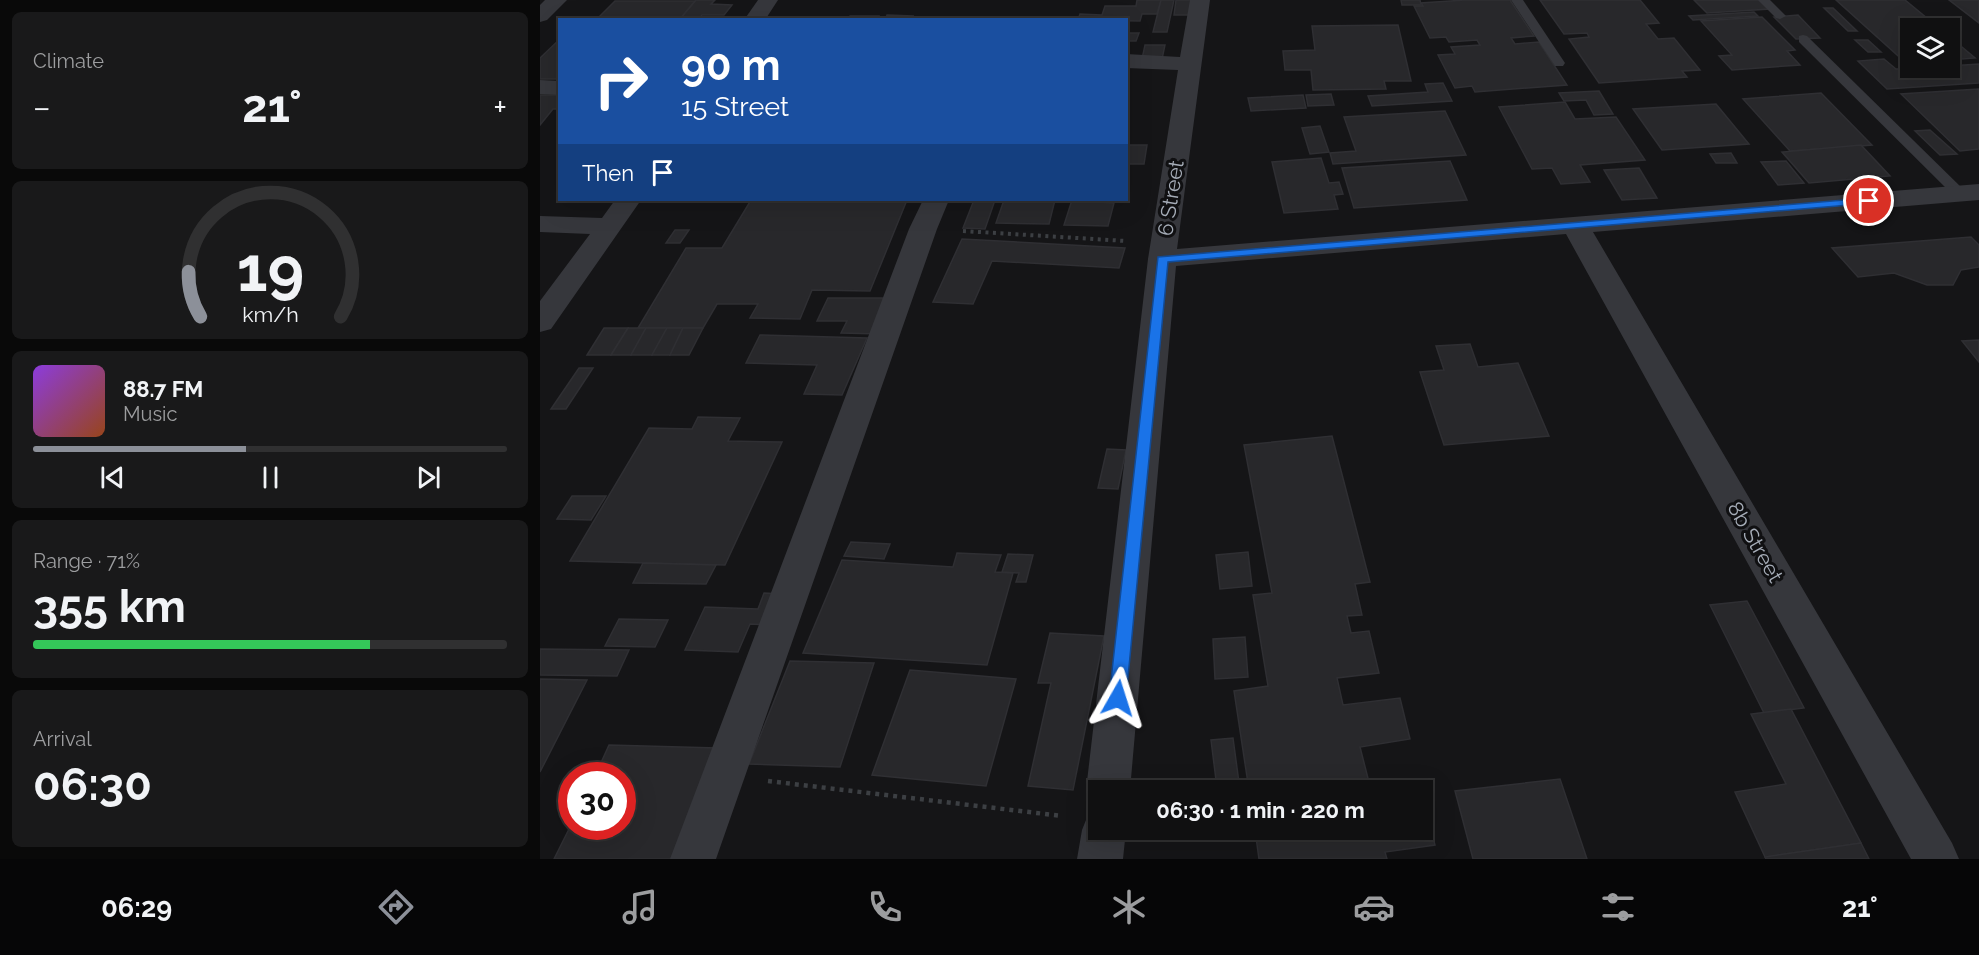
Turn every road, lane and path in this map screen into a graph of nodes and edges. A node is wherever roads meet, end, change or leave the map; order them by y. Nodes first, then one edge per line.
1 (557, 0) edge
2 (768, 0) edge
3 (1200, 0) edge
4 (1517, 0) edge
5 (1764, 0) edge
6 (540, 16) edge
7 (1780, 16) dead end
8 (755, 18) edge
9 (1803, 39) dead end
10 (1128, 62) edge
11 (1559, 63) dead end
12 (1191, 64) junction
13 (540, 87) edge
14 (558, 88) edge
15 (1970, 193) edge
16 (627, 201) edge
17 (929, 214) edge
18 (540, 224) edge
19 (1575, 225) junction
20 (610, 226) junction
21 (1163, 251) junction
22 (540, 322) edge
23 (724, 776) junction
24 (1109, 780) edge
25 (1088, 824) edge
26 (1094, 840) edge
27 (693, 859) edge
28 (1100, 859) edge
29 (1936, 859) edge

1 - 6 street
2 - 8 street
3 - 12 street, 6 Street
4 - 11 lane
5 - 7 lane
9 - 15 lane
10 - 12 street
12 - 21 street, 6 Street
13 - 14 street
15 - 19 street
16 - 20 street
17 - 21 path
17 - 23 street
18 - 20 street
19 - 21 street
19 - 29 street, 8b Street
20 - 22 street
21 - 24 street, 6 Street
23 - 25 path
23 - 27 street
26 - 28 street

